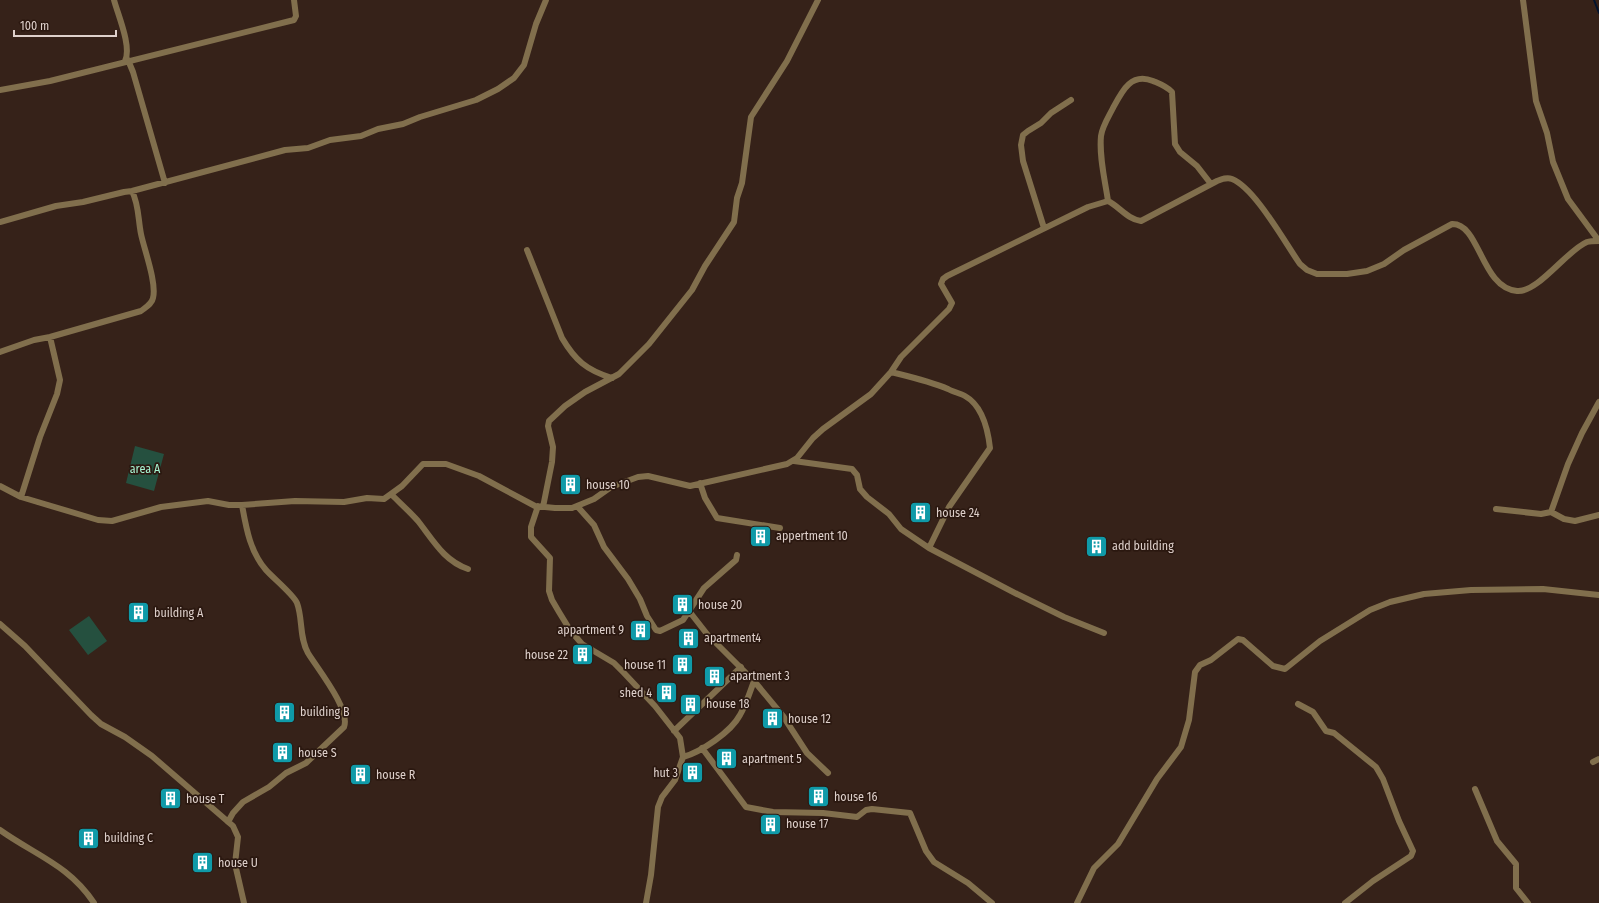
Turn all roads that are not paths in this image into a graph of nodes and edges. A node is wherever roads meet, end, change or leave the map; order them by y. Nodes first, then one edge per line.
1 (114, 0) edge
2 (294, 0) edge
3 (546, 0) edge
4 (818, 0) edge
5 (1523, 0) edge
6 (126, 61) junction
7 (0, 90) edge
8 (1071, 100) dead end
9 (165, 182) junction
10 (1211, 184) junction
11 (132, 191) junction
12 (1108, 201) junction
13 (0, 222) edge
14 (1044, 228) junction
15 (1599, 241) edge
16 (527, 250) dead end
17 (50, 337) junction
18 (0, 352) edge
19 (891, 372) junction
20 (612, 378) junction
21 (1599, 402) edge
22 (794, 461) junction
23 (700, 483) junction
24 (0, 486) edge
25 (392, 495) junction
26 (21, 497) junction
27 (242, 505) junction
28 (576, 506) junction
29 (541, 507) junction
30 (1496, 509) dead end
31 (1551, 512) junction
32 (1599, 515) edge
33 (780, 528) dead end
34 (929, 548) junction
35 (738, 555) dead end
36 (468, 569) dead end
37 (1599, 595) edge
38 (690, 611) junction
39 (0, 624) edge
40 (1104, 633) dead end
41 (741, 668) junction
42 (754, 681) junction
43 (1298, 704) dead end
44 (674, 731) junction
45 (702, 748) junction
46 (683, 757) junction
47 (828, 773) dead end
48 (1475, 790) dead end
49 (228, 822) junction
50 (0, 830) edge
51 (94, 903) edge
52 (244, 903) edge
53 (646, 903) edge
54 (992, 903) edge
55 (1076, 903) edge
56 (1345, 903) edge
57 (1528, 903) edge

1 - 6 street
2 - 6 street
3 - 9 street
4 - 20 street
5 - 15 street
6 - 7 street
6 - 9 street
8 - 14 street
9 - 11 street
10 - 12 street
10 - 12 street
10 - 15 street
11 - 13 street
11 - 17 street
12 - 14 street
14 - 19 street
16 - 20 street
17 - 18 street
17 - 26 street
19 - 22 street
19 - 34 street
20 - 29 street
21 - 31 street
22 - 23 street
22 - 34 street
23 - 28 street
23 - 33 street
24 - 26 street
25 - 27 street
25 - 29 street
25 - 36 street
26 - 27 street
27 - 49 street
28 - 29 street
28 - 38 street
29 - 44 street
30 - 31 street
31 - 32 street
34 - 40 street
35 - 38 street
37 - 55 street
38 - 41 street
39 - 49 street
41 - 42 street
41 - 44 street
42 - 45 street
42 - 47 street
43 - 56 street
44 - 46 street
45 - 46 street
45 - 54 street
46 - 53 street
48 - 57 street
49 - 52 street
50 - 51 street

